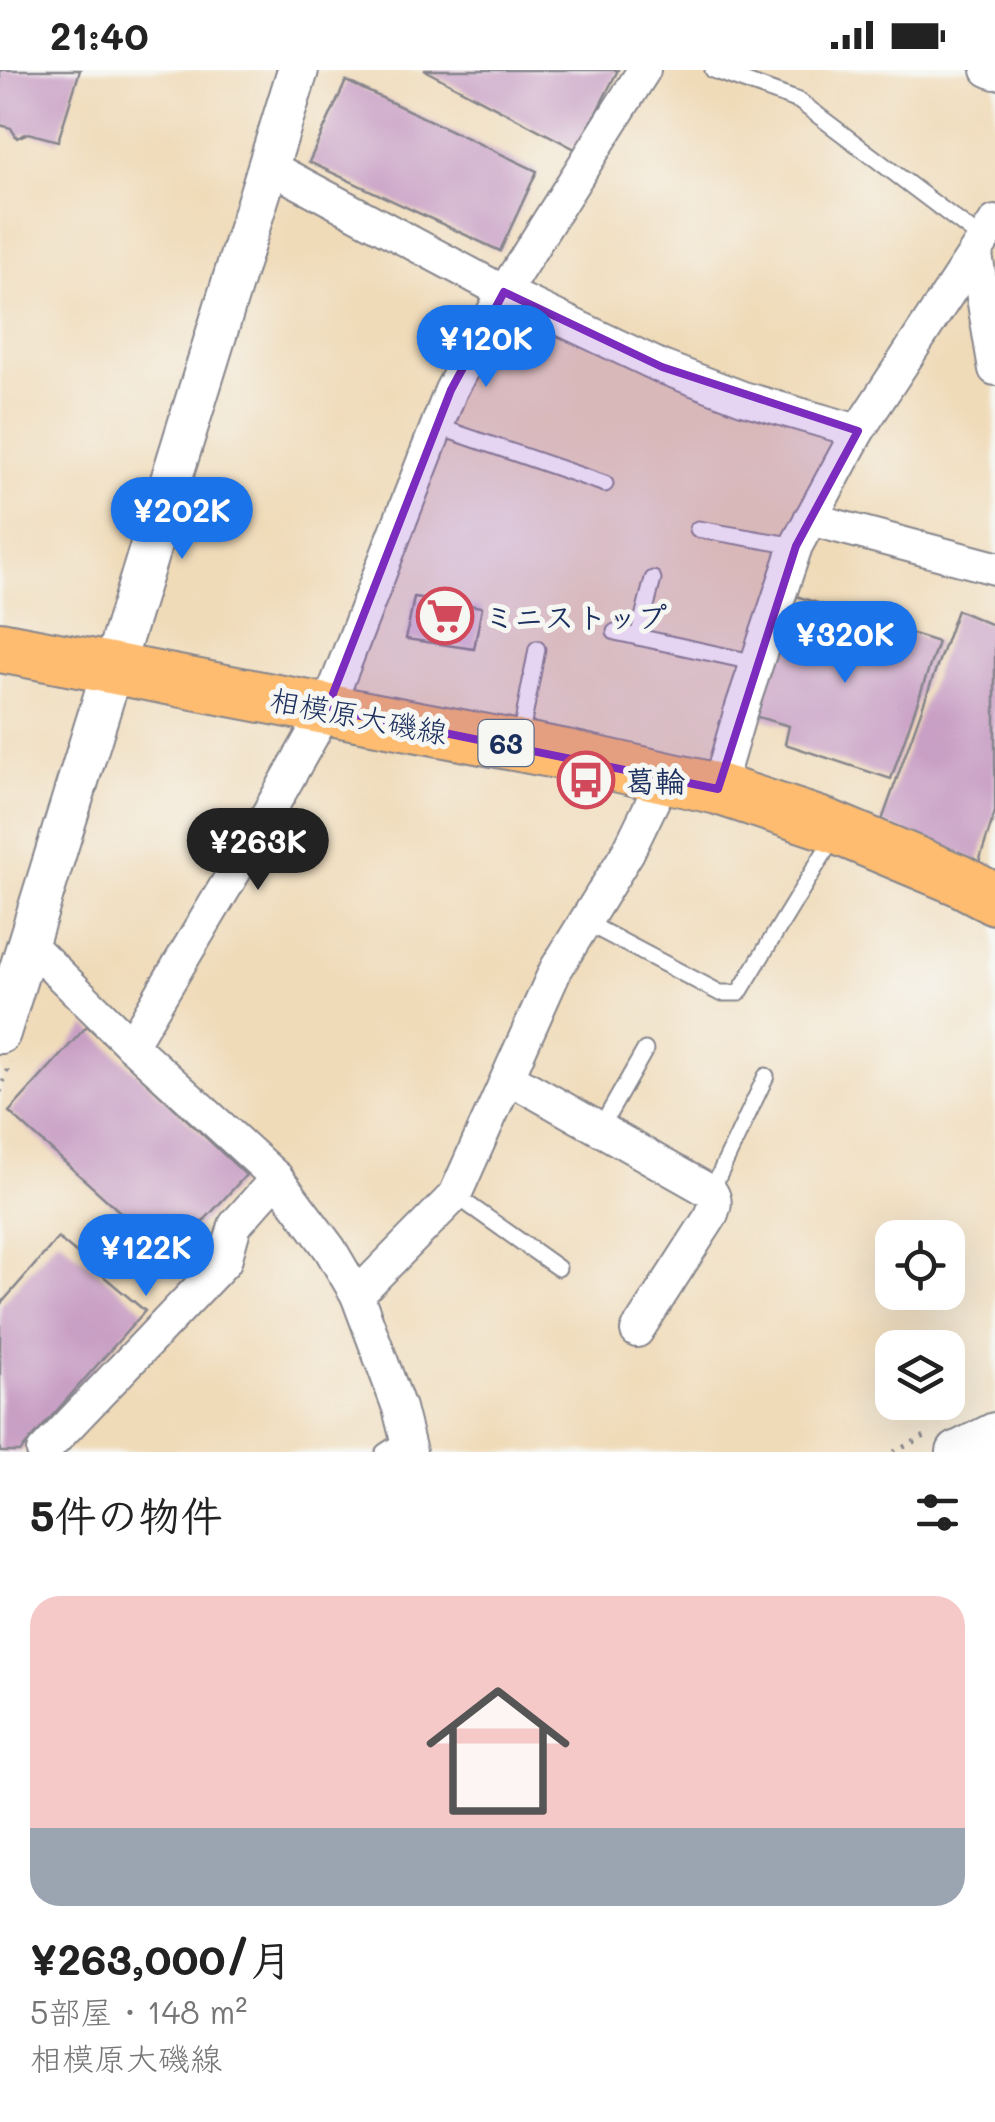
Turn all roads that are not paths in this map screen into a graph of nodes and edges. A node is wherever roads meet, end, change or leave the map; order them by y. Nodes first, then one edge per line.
1 (298, 70) edge
2 (644, 70) edge
3 (712, 70) edge
4 (988, 70) edge
5 (995, 74) edge
6 (268, 166) junction
7 (987, 240) edge
8 (504, 292) junction
9 (995, 369) edge
10 (436, 426) junction
11 (858, 431) junction
12 (605, 484) dead end
13 (698, 530) dead end
14 (803, 533) junction
15 (995, 568) edge
16 (652, 579) dead end
17 (615, 632) dead end
18 (638, 637) junction
19 (0, 648) edge
20 (537, 650) dead end
21 (757, 664) junction
22 (112, 669) junction
23 (327, 709) junction
24 (518, 746) junction
25 (664, 778) junction
26 (718, 789) junction
27 (839, 830) junction
28 (995, 898) edge
29 (585, 922) junction
30 (28, 944) junction
31 (0, 1033) edge
32 (132, 1045) junction
33 (645, 1050) dead end
34 (766, 1076) dead end
35 (508, 1077) junction
36 (600, 1129) junction
37 (277, 1178) junction
38 (712, 1192) junction
39 (455, 1195) junction
40 (558, 1268) dead end
41 (357, 1295) junction
42 (637, 1331) dead end
43 (995, 1432) edge
44 (400, 1447) edge
45 (44, 1452) edge
46 (957, 1452) edge

1 - 6 street
2 - 8 street
3 - 7 lane
4 - 5 street
6 - 8 street
6 - 22 street
7 - 9 street
7 - 11 street
8 - 10 street
8 - 11 street
10 - 12 lane
10 - 23 street
11 - 14 street
13 - 14 lane
14 - 15 street
14 - 21 street
16 - 18 lane
17 - 18 lane
18 - 21 lane
19 - 22 main road, 相模原大磯線 / 63
20 - 24 lane
21 - 26 street
22 - 23 main road, 相模原大磯線 / 63
22 - 30 street
23 - 24 main road, 相模原大磯線 / 63
23 - 32 street
24 - 25 main road, 相模原大磯線 / 63
25 - 26 main road, 相模原大磯線 / 63
25 - 29 street
26 - 27 main road, 相模原大磯線 / 63
27 - 28 main road, 相模原大磯線 / 63
27 - 29 lane
29 - 35 street
30 - 31 street
30 - 32 street
32 - 37 street
33 - 36 lane
34 - 38 lane
35 - 36 street
35 - 39 street
36 - 38 street
37 - 41 street
37 - 45 street
38 - 42 street
39 - 40 lane
39 - 41 street
41 - 44 street
43 - 46 street

